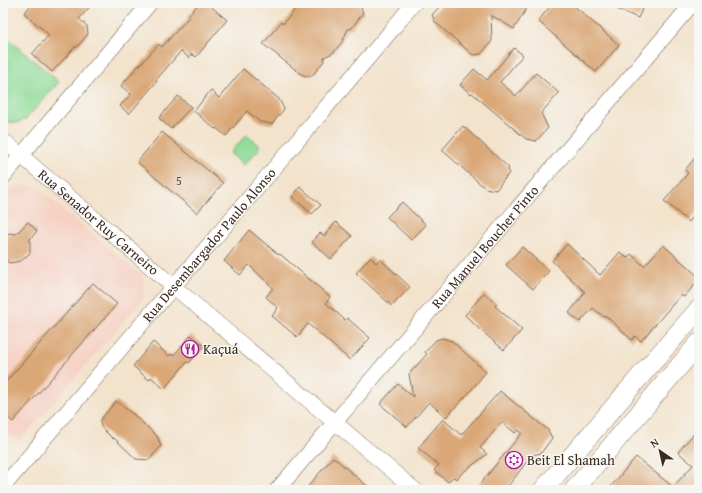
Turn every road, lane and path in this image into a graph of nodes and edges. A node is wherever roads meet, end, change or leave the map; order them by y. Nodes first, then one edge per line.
1 (150, 3) edge
2 (414, 3) edge
3 (693, 3) edge
4 (3, 140) edge
5 (21, 155) junction
6 (3, 177) edge
7 (174, 286) junction
8 (699, 309) edge
9 (699, 343) edge
10 (645, 371) junction
11 (663, 385) junction
12 (335, 422) junction
13 (3, 486) edge
14 (277, 490) edge
15 (415, 490) edge
16 (543, 490) edge
17 (574, 490) edge

1 - 5 street
2 - 7 street, Rua Desembargador Paulo Alonso
3 - 12 street, Rua Manuel Boucher Pinto
4 - 5 street, Rua Senador Ruy Carneiro
5 - 6 street
5 - 7 street, Rua Senador Ruy Carneiro
7 - 12 street, Rua Senador Ruy Carneiro
7 - 13 street, Rua Desembargador Paulo Alonso
8 - 10 street
9 - 11 street
10 - 11 street
10 - 16 street
11 - 17 street
12 - 14 street, Rua Manuel Boucher Pinto
12 - 15 street, Rua Senador Ruy Carneiro

